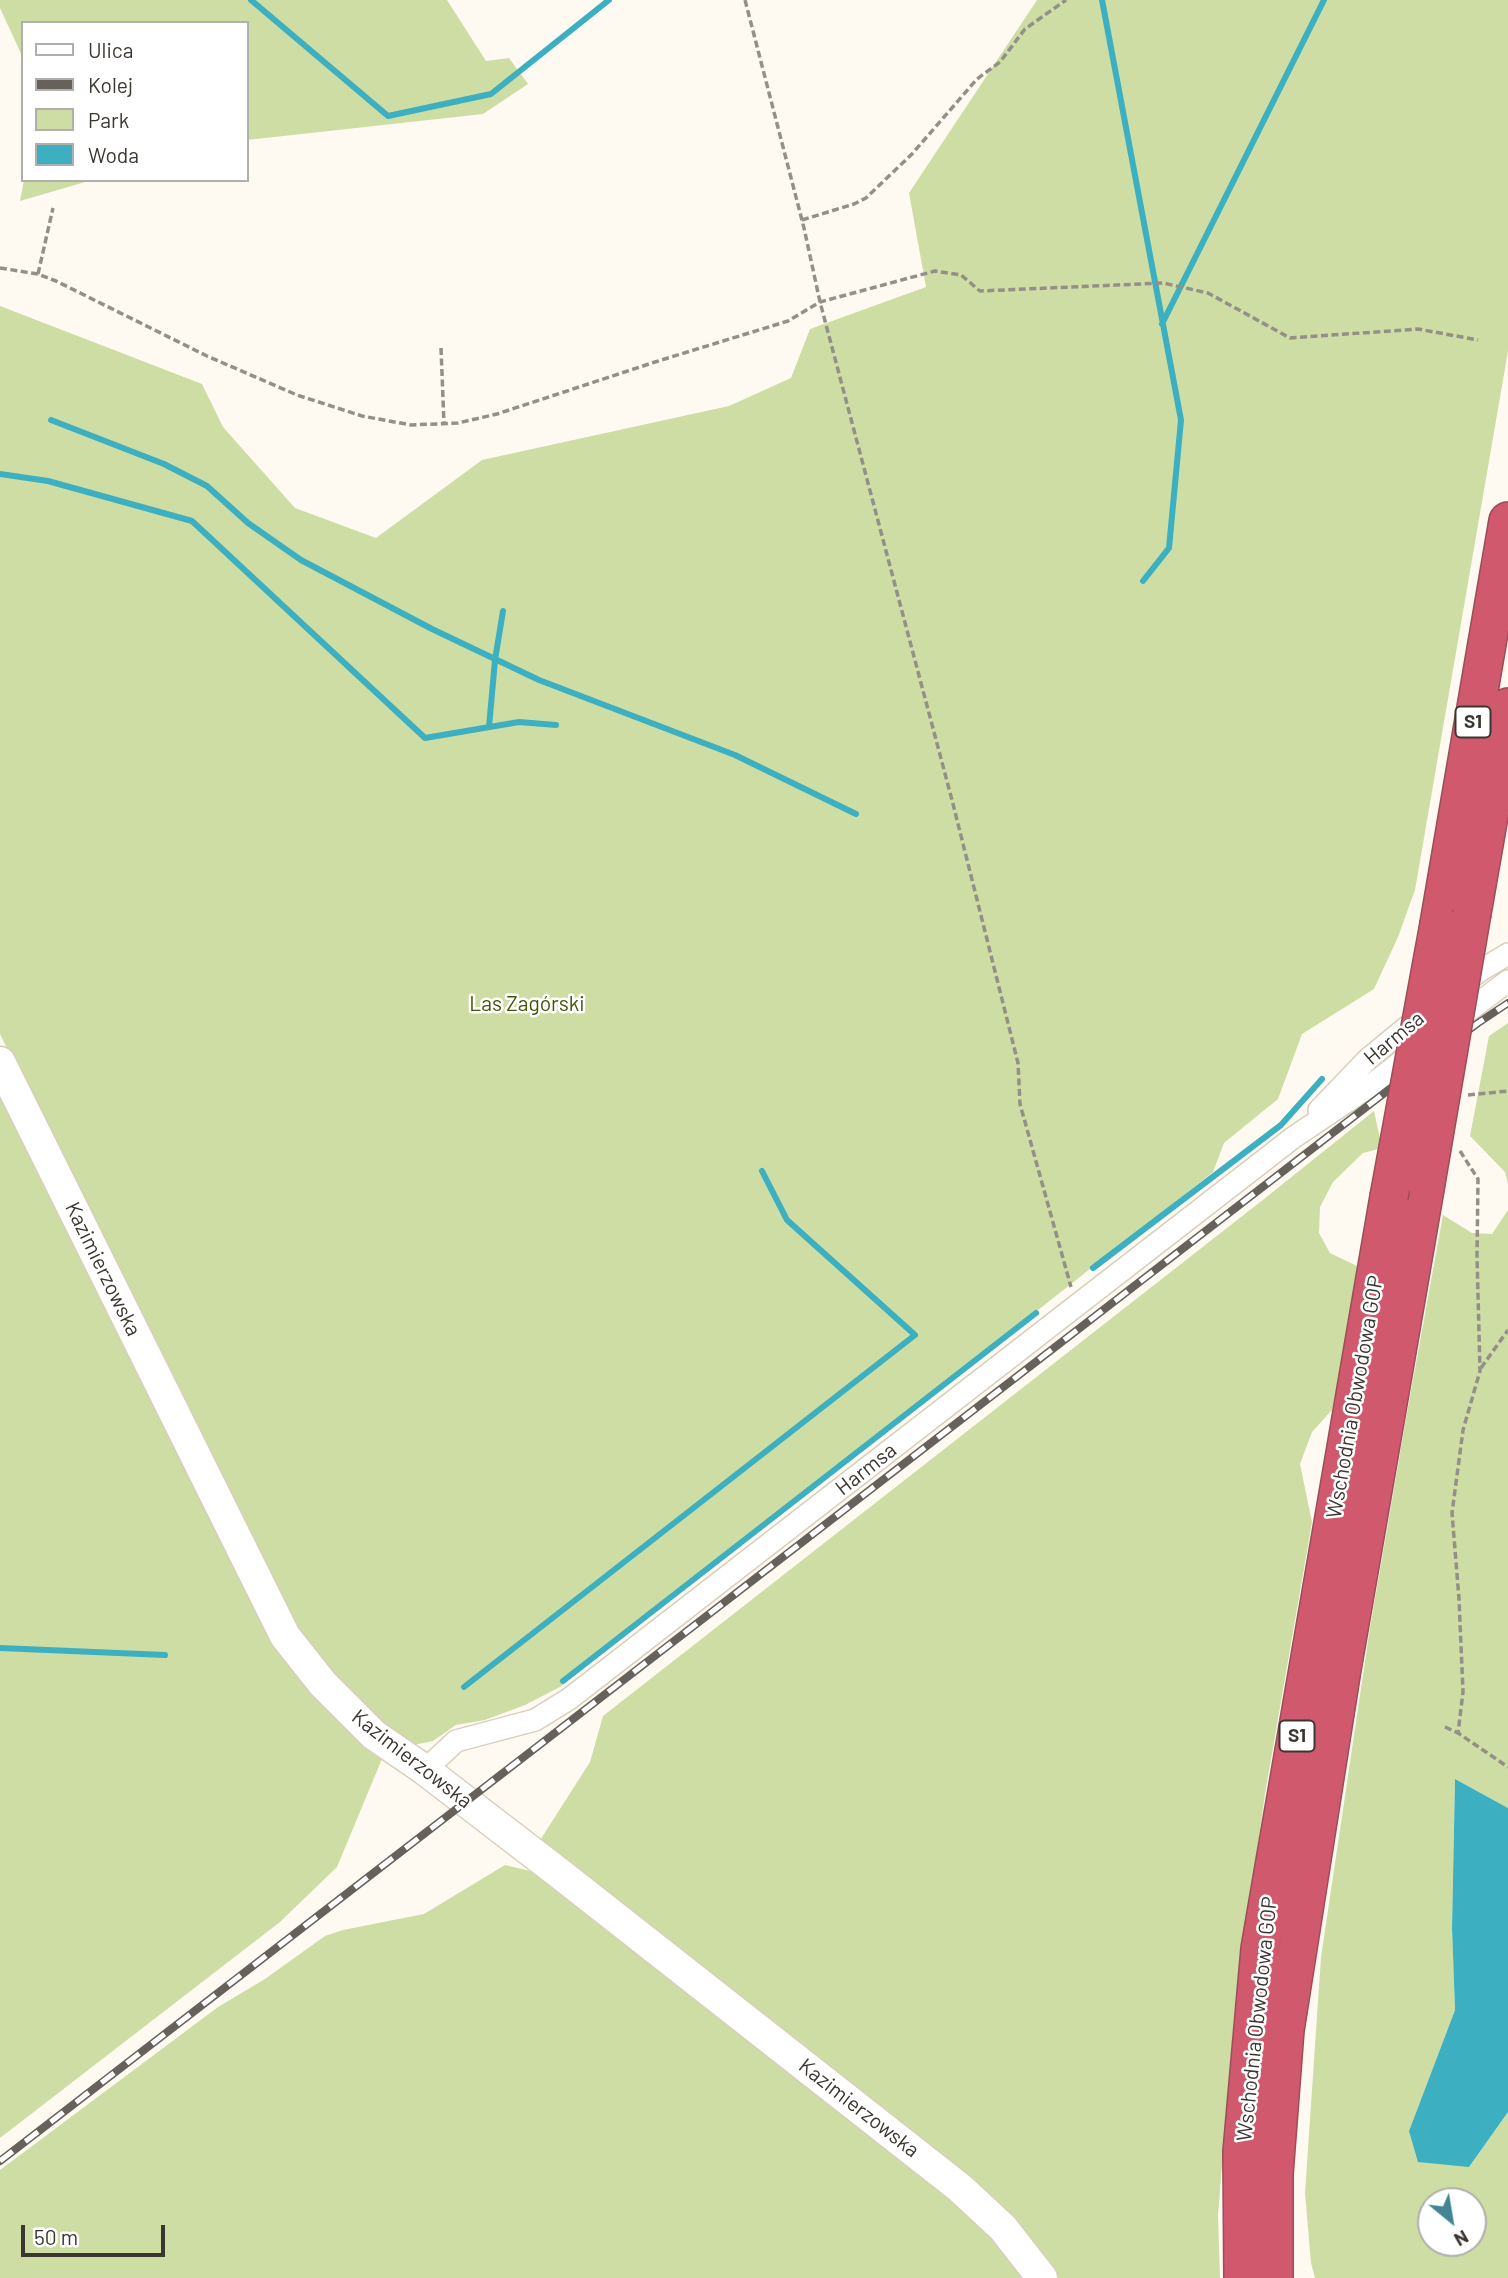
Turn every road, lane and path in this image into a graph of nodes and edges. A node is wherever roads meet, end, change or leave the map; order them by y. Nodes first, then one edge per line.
1 (745, 0) edge
2 (1066, 0) edge
3 (53, 208) dead end
4 (802, 220) junction
5 (0, 268) edge
6 (38, 274) junction
7 (820, 303) junction
8 (1478, 340) dead end
9 (441, 348) dead end
10 (444, 424) junction
11 (1508, 521) edge
12 (1508, 707) edge
13 (1456, 918) junction
14 (1508, 954) edge
15 (1508, 981) edge
16 (0, 1062) edge
17 (1508, 1091) edge
18 (1471, 1095) dead end
19 (1294, 1137) junction
20 (1458, 1148) dead end
21 (1076, 1306) junction
22 (1508, 1330) edge
23 (1480, 1371) junction
24 (1445, 1727) dead end
25 (1458, 1733) junction
26 (1508, 1767) edge
27 (425, 1770) junction
28 (1274, 2174) junction
29 (1042, 2278) edge
30 (1243, 2278) edge
31 (1274, 2278) edge
32 (1298, 2278) edge

1 - 4 path
2 - 4 path
3 - 6 path
4 - 7 path
5 - 6 path
6 - 10 path
7 - 8 path
7 - 10 path
7 - 21 path
9 - 10 path
11 - 13 highway, Wschodnia Obwodowa GOP / S1
12 - 13 highway, Wschodnia Obwodowa GOP / S1
13 - 28 highway, Wschodnia Obwodowa GOP / S1, bridge
13 - 30 highway, Wschodnia Obwodowa GOP / S1, bridge
14 - 19 street, Harmsa
15 - 19 street, Harmsa
16 - 27 street, Kazimierzowska
17 - 18 path
19 - 21 street, Harmsa
20 - 23 path
21 - 27 street, Harmsa
22 - 23 path
23 - 25 path
24 - 25 path
25 - 26 path
27 - 29 street, Kazimierzowska
28 - 31 highway, Wschodnia Obwodowa GOP / S1
28 - 32 highway

